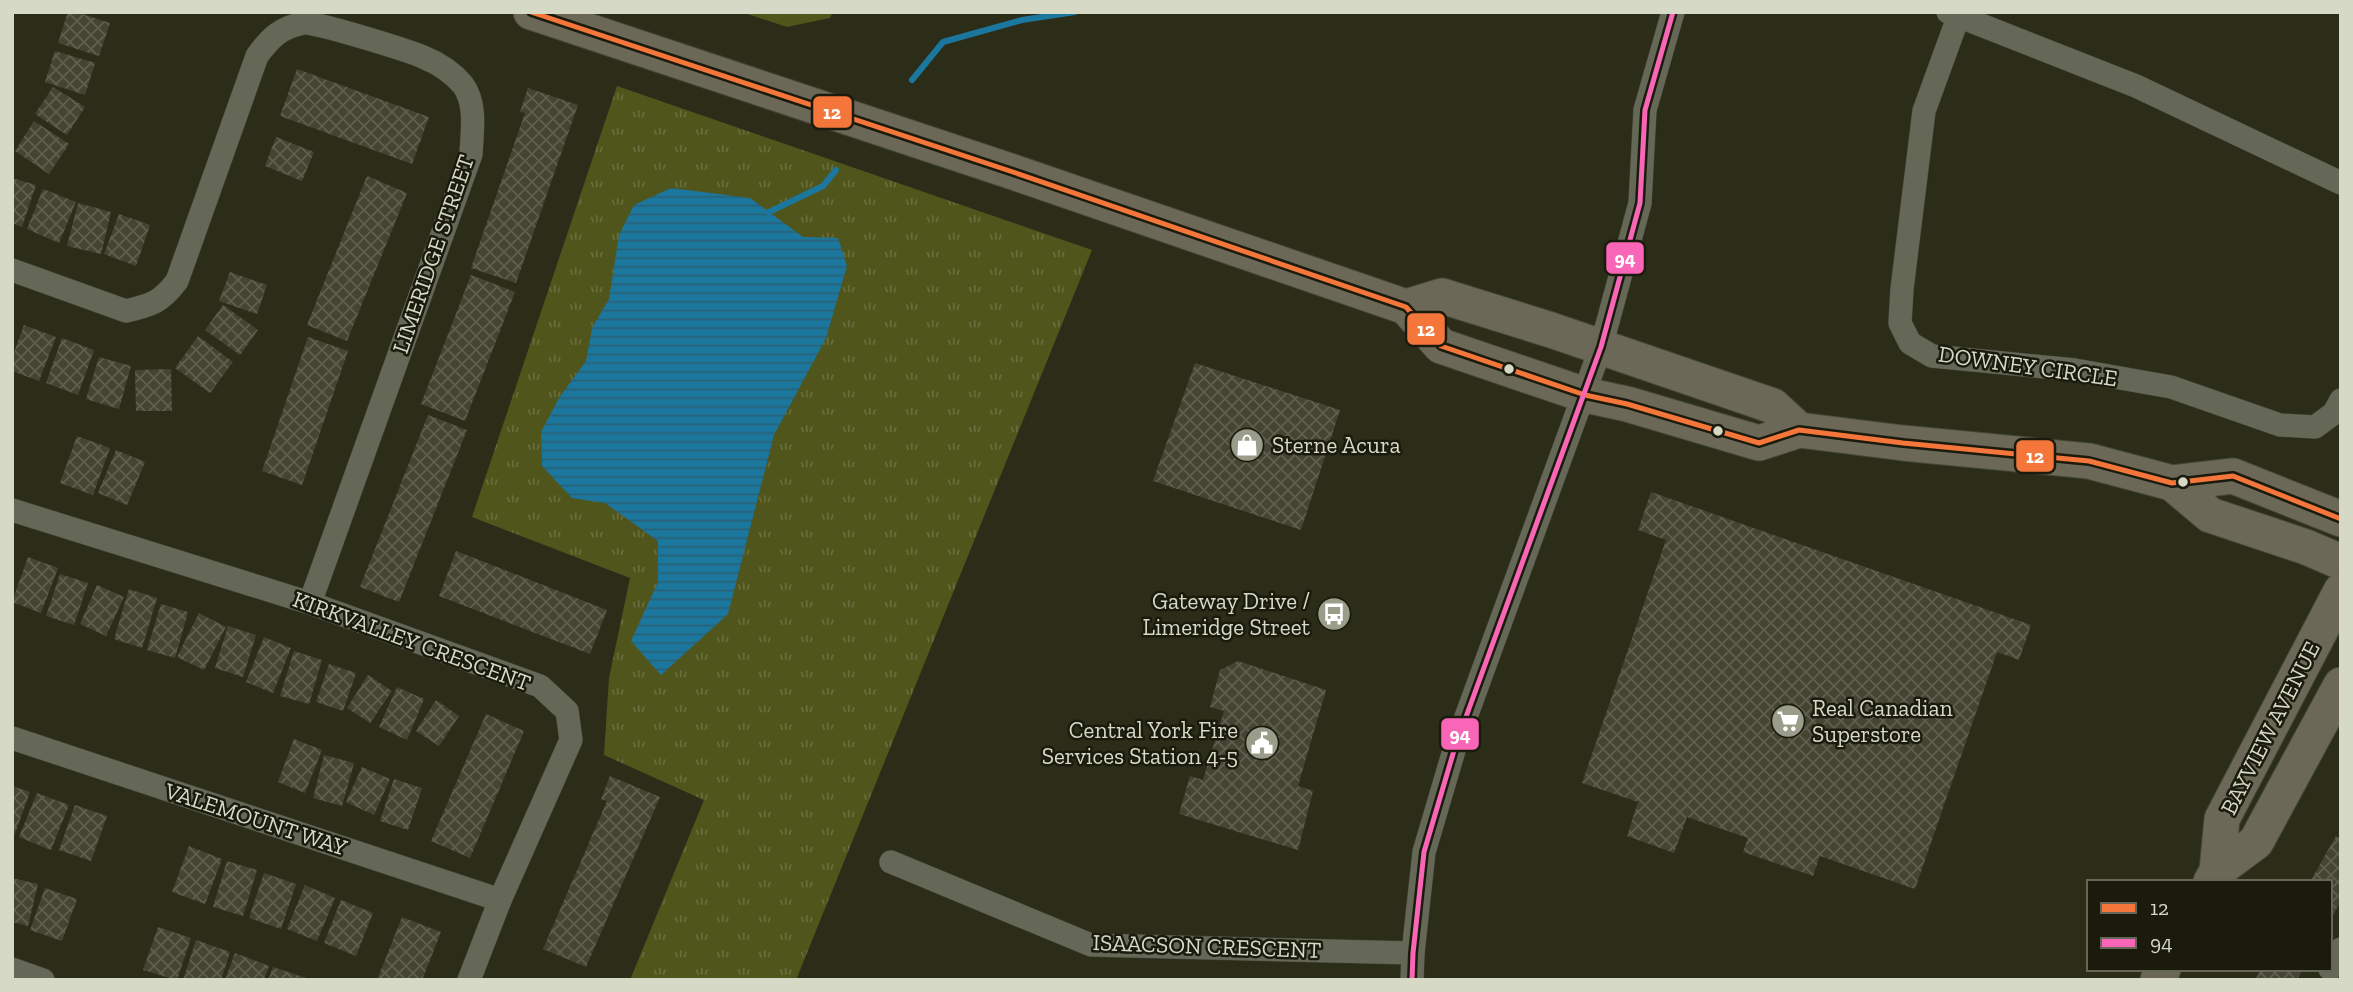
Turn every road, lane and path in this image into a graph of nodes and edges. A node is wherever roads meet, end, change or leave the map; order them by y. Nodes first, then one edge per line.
1 (531, 12) edge
2 (1673, 12) edge
3 (1956, 14) edge
4 (2341, 183) edge
5 (12, 270) edge
6 (1406, 306) junction
7 (1601, 347) junction
8 (1585, 395) junction
9 (2341, 400) edge
10 (1800, 430) junction
11 (2172, 484) junction
12 (12, 510) edge
13 (2341, 519) edge
14 (2341, 562) edge
15 (2341, 591) edge
16 (310, 603) junction
17 (2341, 685) edge
18 (12, 738) edge
19 (891, 862) dead end
20 (2214, 876) edge
21 (499, 901) junction
22 (2341, 948) edge
23 (1413, 953) junction
24 (2332, 965) edge
25 (12, 970) edge
26 (43, 980) edge
27 (469, 980) edge
28 (1412, 980) edge

1 - 6 main road
2 - 7 street
3 - 4 street, DOWNEY CIRCLE
3 - 9 street, DOWNEY CIRCLE
5 - 16 street, LIMERIDGE STREET
6 - 7 main road
6 - 8 main road
7 - 8 street
7 - 10 main road
8 - 10 main road
8 - 23 street
10 - 11 main road
11 - 13 main road
11 - 14 main road
12 - 16 street, KIRKVALLEY CRESCENT
15 - 20 main road, BAYVIEW AVENUE
16 - 21 street, KIRKVALLEY CRESCENT
17 - 20 main road, BAYVIEW AVENUE
18 - 21 street, VALEMOUNT WAY
19 - 23 street, ISAACSON CRESCENT
21 - 27 street, KIRKVALLEY CRESCENT
22 - 24 street
23 - 28 street
25 - 26 street

